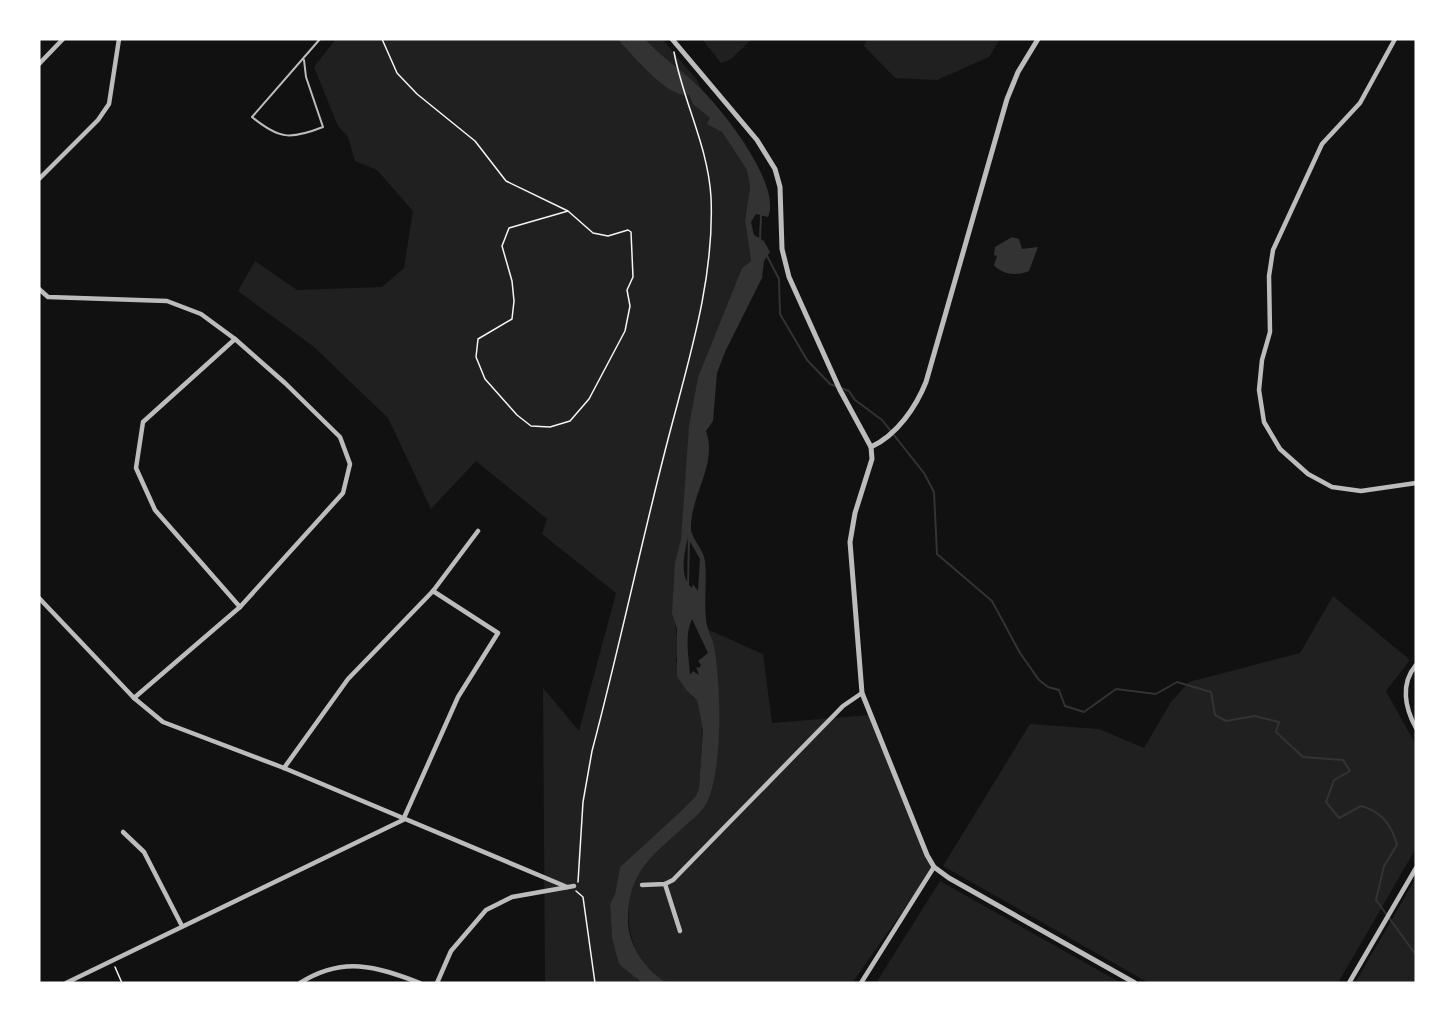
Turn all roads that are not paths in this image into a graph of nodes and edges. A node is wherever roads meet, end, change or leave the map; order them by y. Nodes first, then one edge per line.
1 (63, 39) edge
2 (119, 39) edge
3 (320, 39) edge
4 (672, 39) edge
5 (1038, 39) edge
6 (1395, 39) edge
7 (304, 60) junction
8 (39, 64) edge
9 (39, 179) edge
10 (39, 289) edge
11 (235, 339) junction
12 (871, 447) junction
13 (1416, 483) edge
14 (478, 531) dead end
15 (433, 591) junction
16 (39, 598) edge
17 (240, 607) junction
18 (1416, 665) edge
19 (862, 693) junction
20 (134, 698) junction
21 (1416, 728) edge
22 (284, 768) junction
23 (403, 820) junction
24 (123, 832) dead end
25 (934, 867) junction
26 (1416, 868) edge
27 (665, 884) junction
28 (642, 885) dead end
29 (574, 886) dead end
30 (567, 887) junction
31 (182, 926) junction
32 (680, 931) dead end
33 (66, 983) edge
34 (300, 983) edge
35 (420, 983) edge
36 (437, 983) edge
37 (861, 983) edge
38 (1136, 983) edge
39 (1349, 983) edge

1 - 8 street
2 - 9 street
3 - 7 lane
4 - 12 street
5 - 12 street
6 - 13 street
7 - 7 lane
10 - 11 street
11 - 17 street
11 - 17 street
12 - 19 street
14 - 15 street
15 - 22 street
15 - 23 street
16 - 20 street
17 - 20 street
18 - 21 street
19 - 25 street
19 - 27 street
20 - 22 street
22 - 23 street
23 - 30 street
23 - 31 street
24 - 31 street
25 - 37 street
25 - 38 street
26 - 39 street
27 - 28 street
27 - 32 street
29 - 30 street
30 - 36 street
31 - 33 street
34 - 35 street

